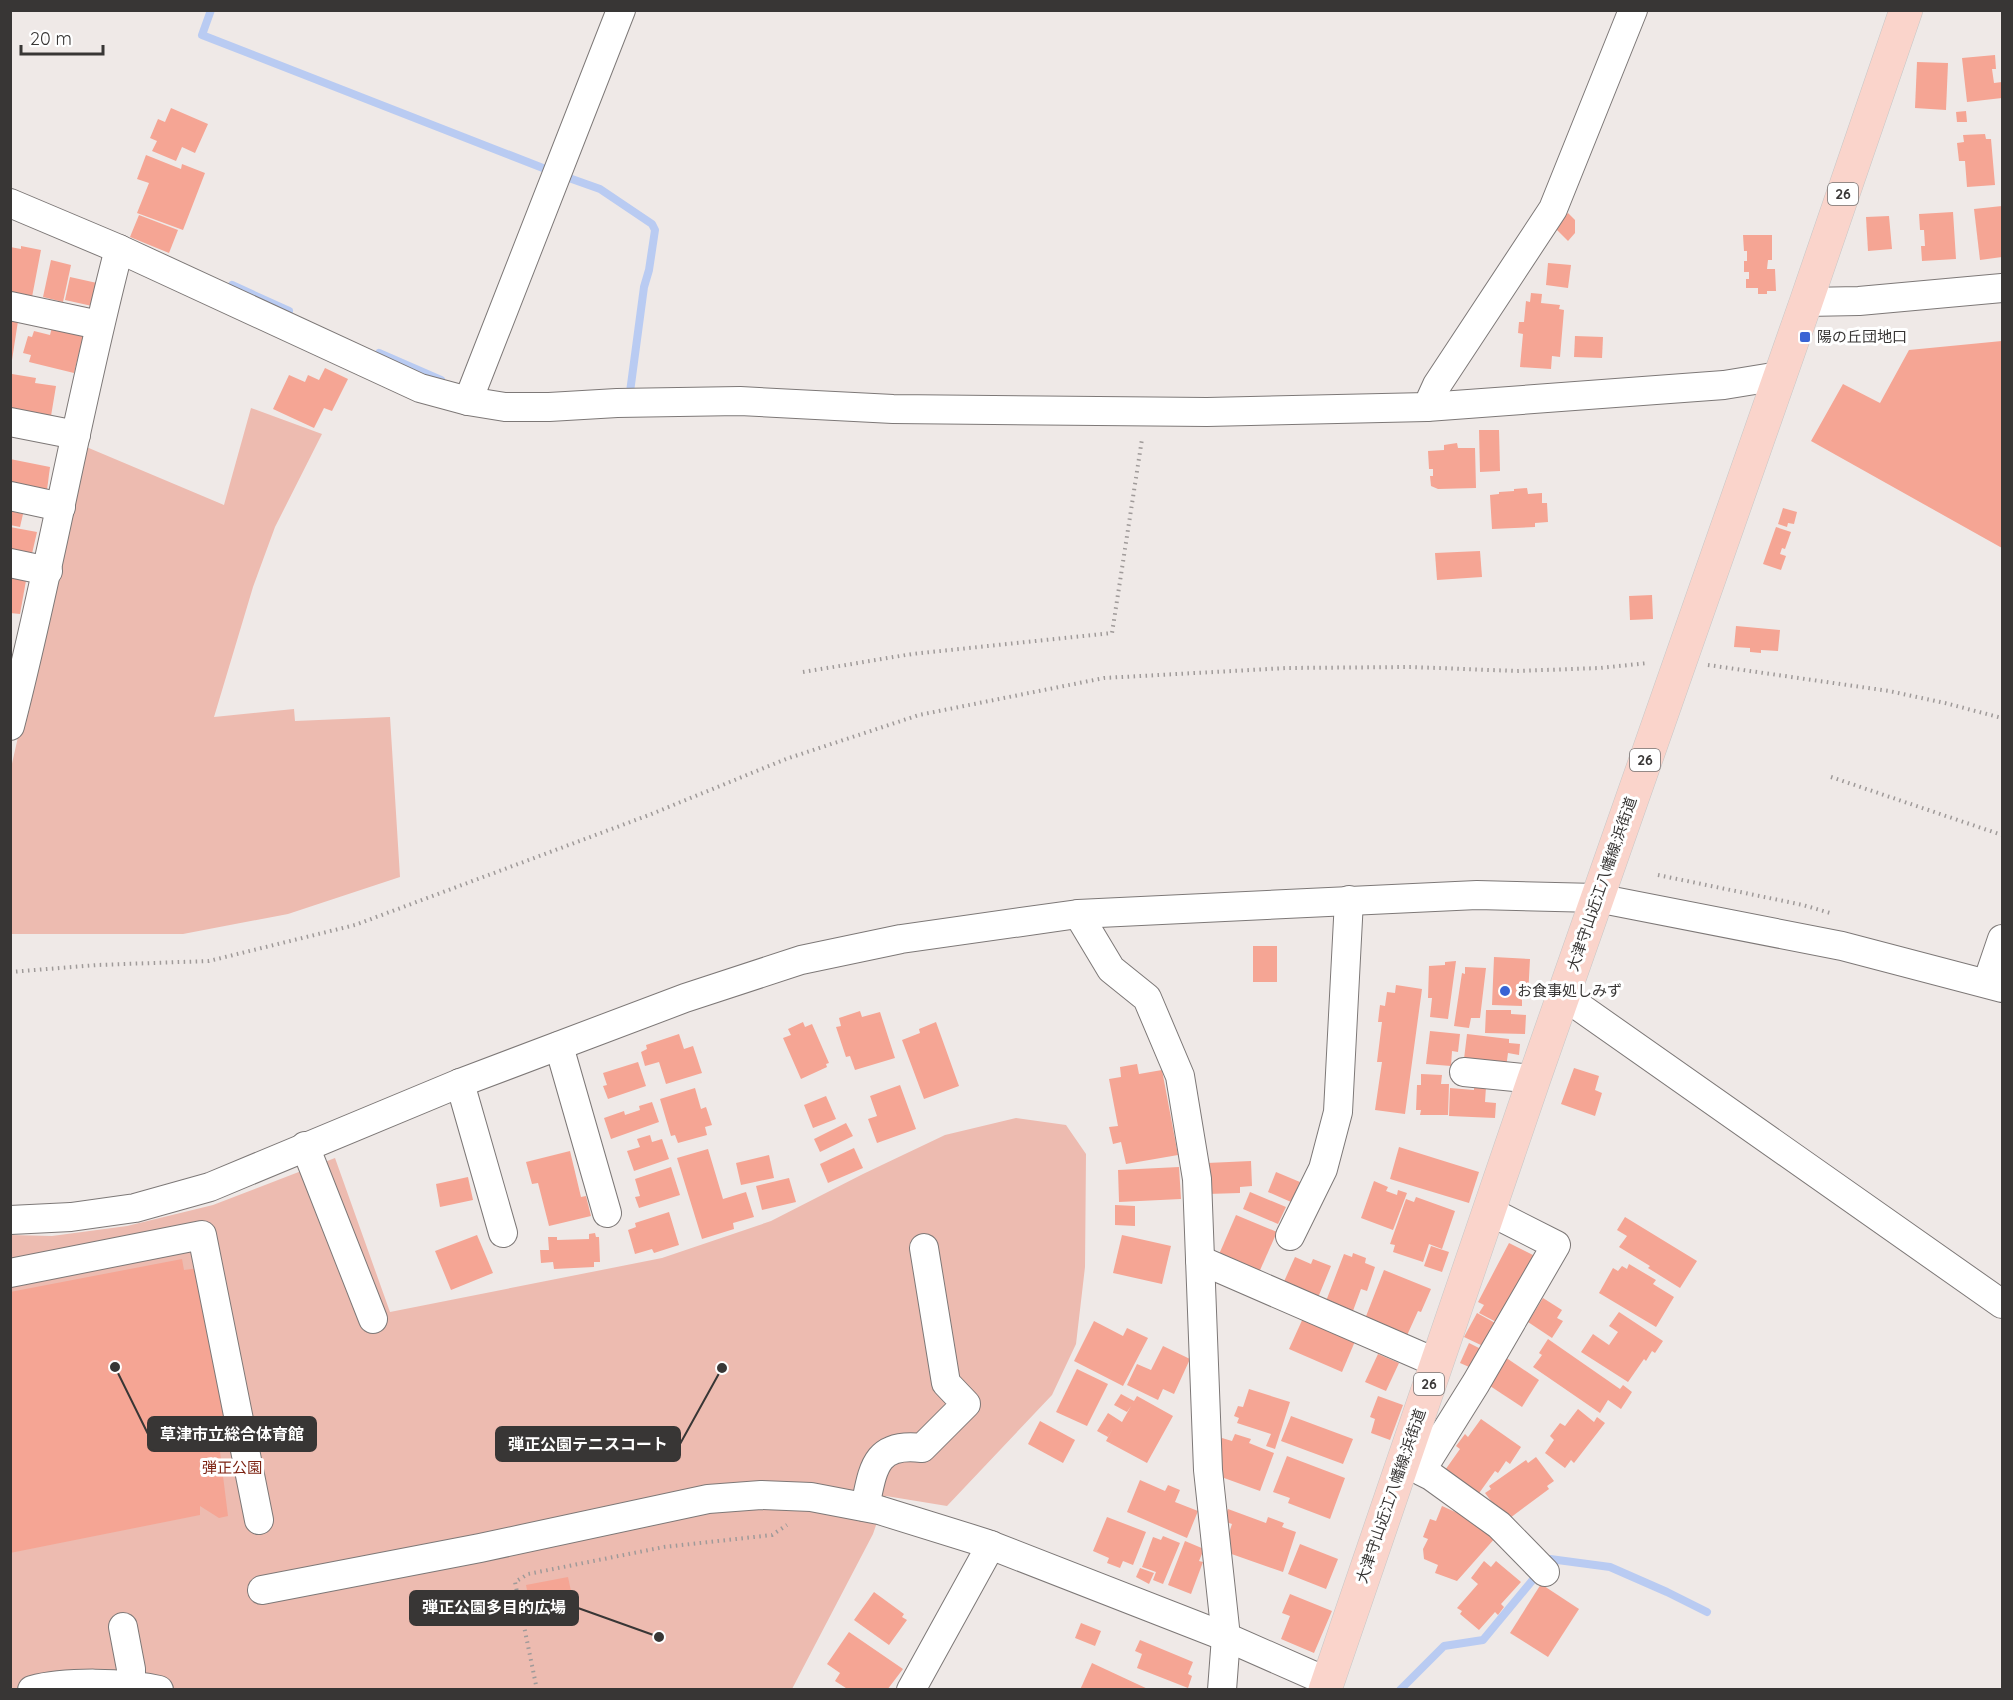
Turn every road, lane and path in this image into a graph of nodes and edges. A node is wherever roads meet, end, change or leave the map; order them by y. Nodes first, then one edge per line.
1 (621, 10) edge
2 (1634, 10) edge
3 (1906, 10) edge
4 (10, 203) edge
5 (119, 249) junction
6 (2002, 288) edge
7 (1806, 302) junction
8 (10, 306) edge
9 (99, 325) junction
10 (1779, 376) junction
11 (468, 401) junction
12 (1427, 407) junction
13 (1147, 412) junction
14 (10, 422) edge
15 (76, 435) junction
16 (10, 496) edge
17 (61, 507) junction
18 (10, 563) edge
19 (48, 571) junction
20 (22, 627) edge
21 (1676, 671) junction
22 (803, 672) dead end
23 (15, 692) edge
24 (2002, 718) edge
25 (10, 726) edge
26 (1831, 777) dead end
27 (2002, 835) edge
28 (1597, 898) junction
29 (1349, 900) junction
30 (1078, 914) junction
31 (2002, 939) edge
32 (10, 972) edge
33 (1995, 985) edge
34 (1564, 996) junction
35 (559, 1046) junction
36 (1464, 1072) dead end
37 (1534, 1079) junction
38 (460, 1083) junction
39 (305, 1146) junction
40 (1489, 1211) junction
41 (607, 1213) dead end
42 (10, 1220) edge
43 (502, 1233) dead end
44 (1290, 1236) dead end
45 (924, 1248) dead end
46 (1200, 1260) junction
47 (10, 1273) edge
48 (2002, 1305) edge
49 (373, 1319) dead end
50 (1437, 1363) junction
51 (1411, 1469) junction
52 (872, 1509) junction
53 (259, 1520) dead end
54 (792, 1522) dead end
55 (991, 1545) junction
56 (1545, 1572) dead end
57 (262, 1590) dead end
58 (123, 1627) dead end
59 (1226, 1637) junction
60 (131, 1684) junction
61 (1326, 1686) edge
62 (32, 1689) edge
63 (159, 1689) edge
64 (537, 1689) edge
65 (911, 1689) edge
66 (1222, 1689) edge

1 - 11 street
2 - 12 street
3 - 7 main road, 大津守山近江八幡線;浜街道 / 26
4 - 5 street
5 - 9 street
5 - 11 street
6 - 7 street
7 - 10 main road, 大津守山近江八幡線;浜街道 / 26
8 - 9 street
9 - 15 street
10 - 12 street
10 - 21 main road, 大津守山近江八幡線;浜街道 / 26
11 - 13 street
12 - 13 street
13 - 22 path
14 - 15 street
15 - 17 street
16 - 17 street
17 - 19 street
18 - 19 street
19 - 20 street
20 - 23 street
21 - 24 path
21 - 28 main road, 大津守山近江八幡線;浜街道 / 26
21 - 32 path
23 - 25 street
26 - 27 path
28 - 29 street
28 - 33 street
28 - 34 main road, 大津守山近江八幡線;浜街道 / 26
29 - 30 street
29 - 44 street
30 - 35 street
30 - 46 street
31 - 33 street
34 - 37 main road, 大津守山近江八幡線;浜街道 / 26
34 - 48 street
35 - 38 street
35 - 41 street
36 - 37 street
37 - 40 main road, 大津守山近江八幡線;浜街道 / 26
38 - 39 street
38 - 43 street
39 - 42 street
39 - 49 street
40 - 50 main road, 大津守山近江八幡線;浜街道 / 26
40 - 51 street
45 - 52 street
46 - 50 street
46 - 59 street
47 - 53 street
50 - 51 main road, 大津守山近江八幡線;浜街道 / 26
51 - 56 street
51 - 61 main road, 大津守山近江八幡線;浜街道 / 26
52 - 55 street
52 - 57 street
54 - 64 path
55 - 59 street
55 - 65 street
58 - 60 street
59 - 61 street
59 - 66 street
60 - 62 street
60 - 63 street

